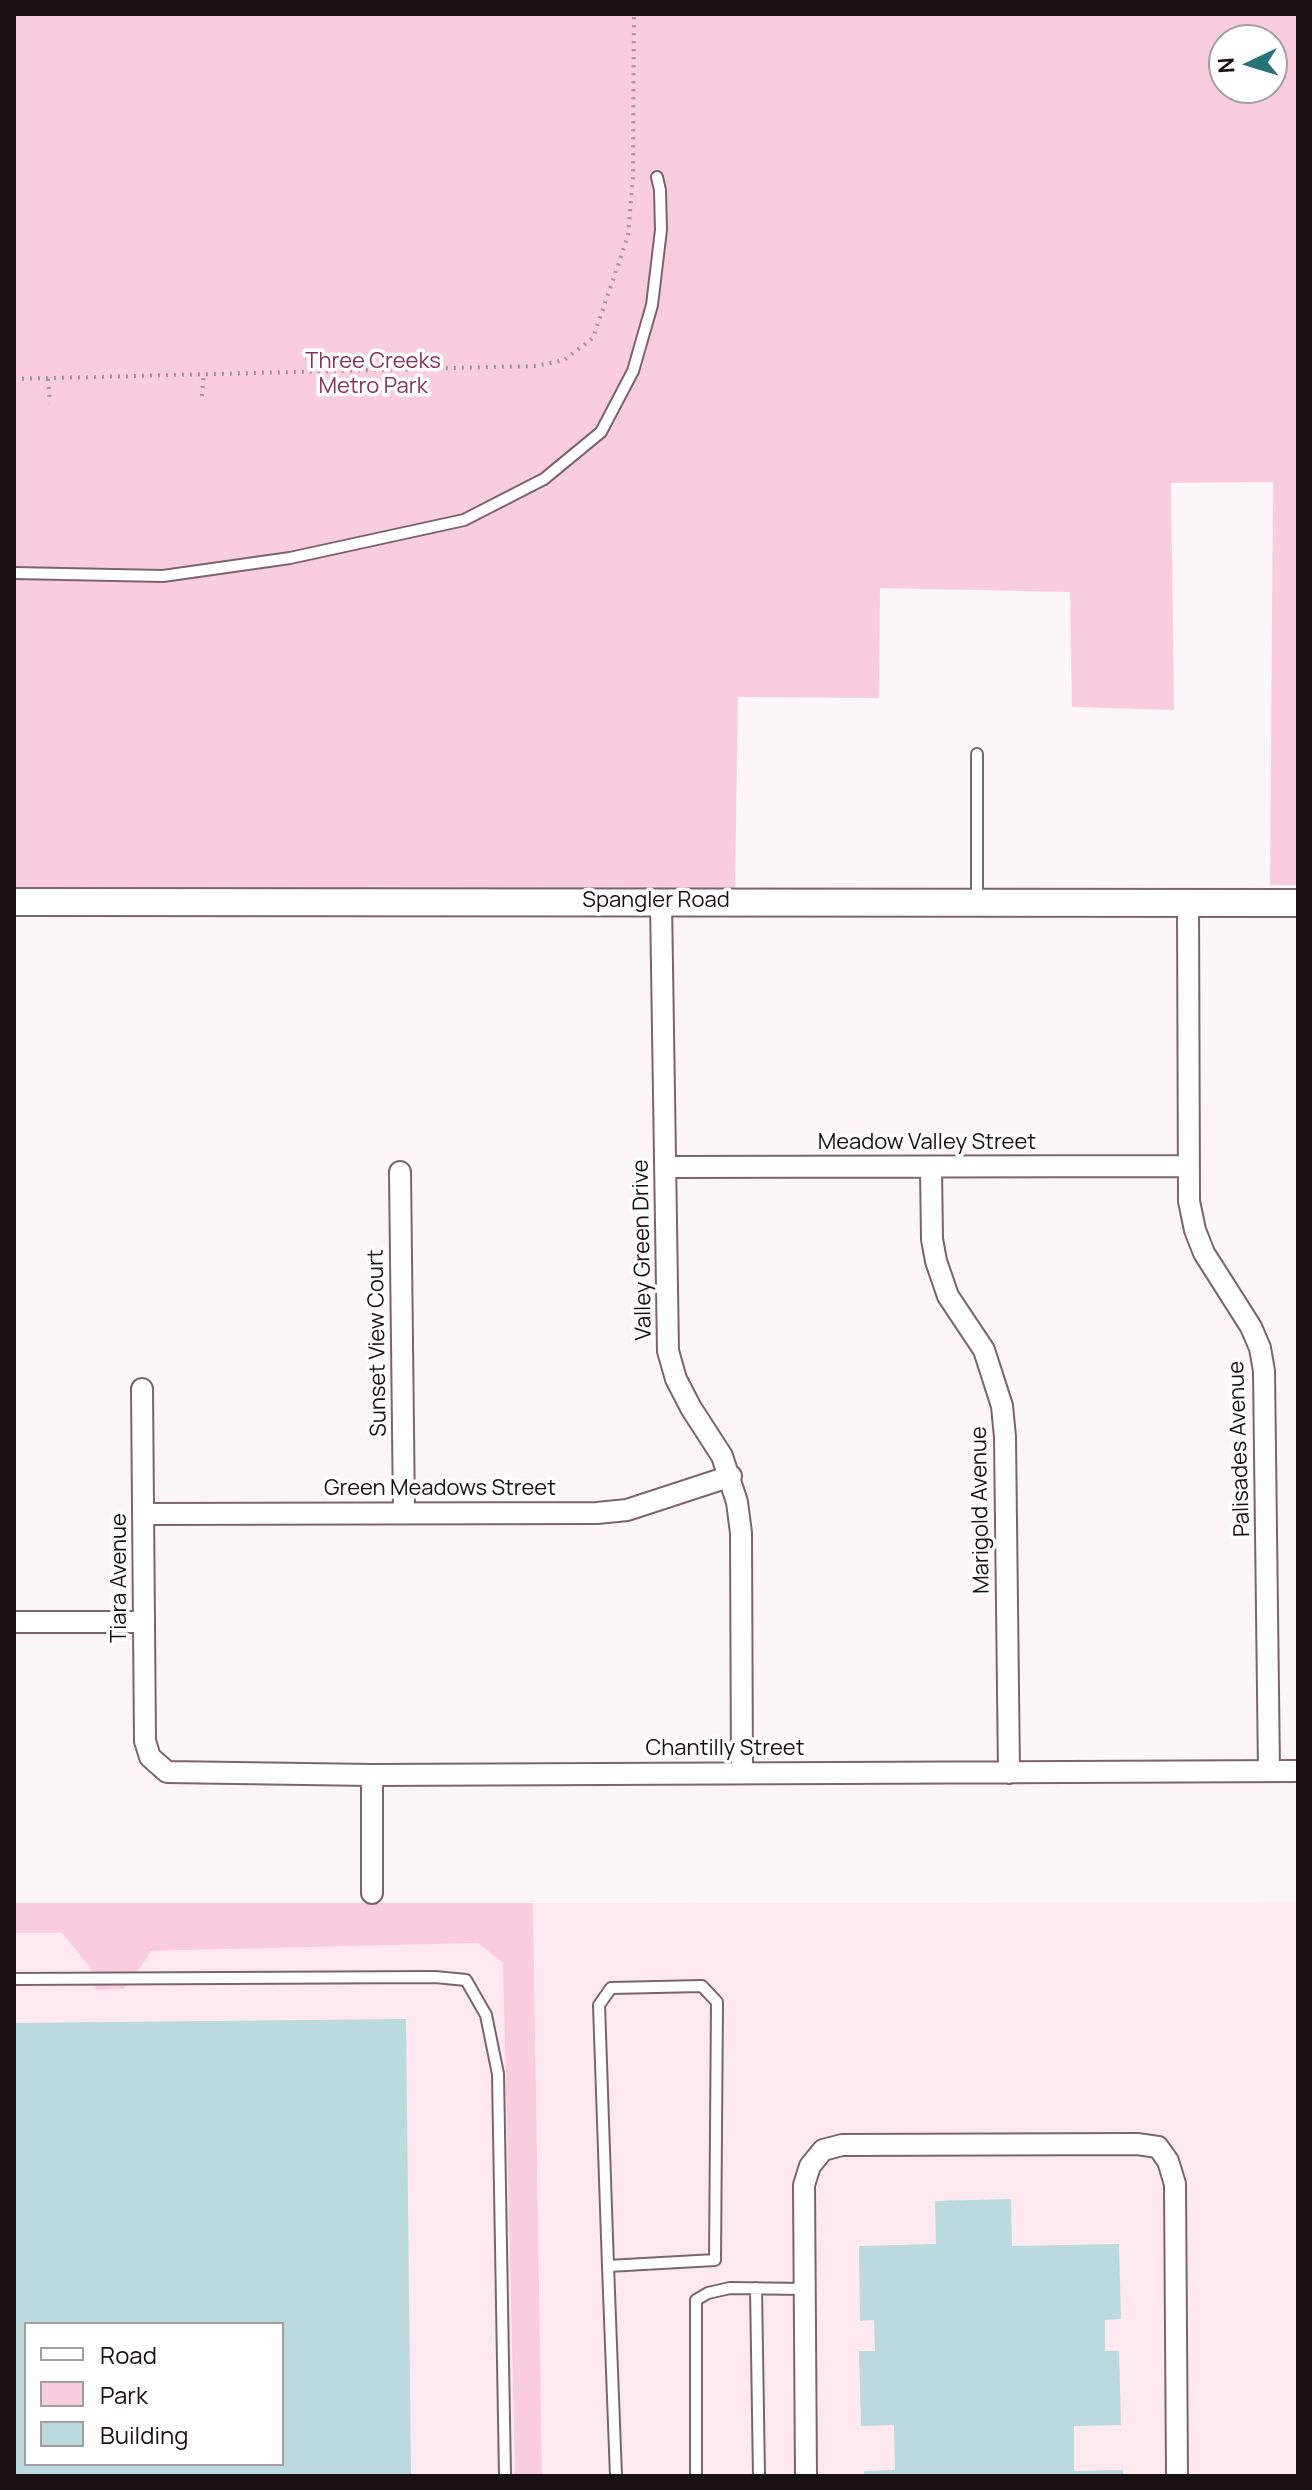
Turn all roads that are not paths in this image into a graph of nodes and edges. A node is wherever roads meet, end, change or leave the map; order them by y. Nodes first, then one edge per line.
1 (657, 177) dead end
2 (14, 573) edge
3 (977, 754) dead end
4 (977, 901) junction
5 (14, 902) edge
6 (661, 902) junction
7 (1188, 902) junction
8 (1298, 903) edge
9 (1188, 1166) junction
10 (666, 1167) junction
11 (931, 1167) junction
12 (400, 1172) dead end
13 (142, 1389) dead end
14 (731, 1476) junction
15 (404, 1513) junction
16 (143, 1514) junction
17 (14, 1622) edge
18 (144, 1622) junction
19 (154, 1763) joint
20 (1269, 1771) junction
21 (1298, 1771) edge
22 (742, 1773) junction
23 (1009, 1773) junction
24 (372, 1775) junction
25 (372, 1893) dead end
26 (14, 1979) edge
27 (608, 2266) junction
28 (756, 2288) junction
29 (805, 2289) junction
30 (505, 2476) edge
31 (616, 2476) edge
32 (696, 2476) edge
33 (759, 2476) edge
34 (806, 2476) edge
35 (1177, 2476) edge

1 - 2 lane
3 - 4 lane
4 - 6 street, Spangler Road
4 - 7 street, Spangler Road
5 - 6 street, Spangler Road
6 - 10 street, Valley Green Drive
7 - 8 street, Spangler Road
7 - 9 street, Palisades Avenue
9 - 11 street, Meadow Valley Street
9 - 20 street, Palisades Avenue
10 - 11 street, Meadow Valley Street
10 - 14 street, Valley Green Drive
11 - 23 street, Marigold Avenue
12 - 15 street, Sunset View Court
13 - 16 street, Tiara Avenue
14 - 15 street, Green Meadows Street
14 - 22 street, Valley Green Drive
15 - 16 street, Green Meadows Street
16 - 18 street, Tiara Avenue
17 - 18 street
18 - 19 street, Tiara Avenue
19 - 24 street, Chantilly Street
20 - 21 street, Chantilly Street
20 - 23 street, Chantilly Street
22 - 23 street, Chantilly Street
22 - 24 street, Chantilly Street
24 - 25 street
26 - 30 lane
27 - 27 lane
27 - 31 lane
28 - 29 lane
28 - 32 lane
28 - 33 lane
29 - 34 street
29 - 35 street

